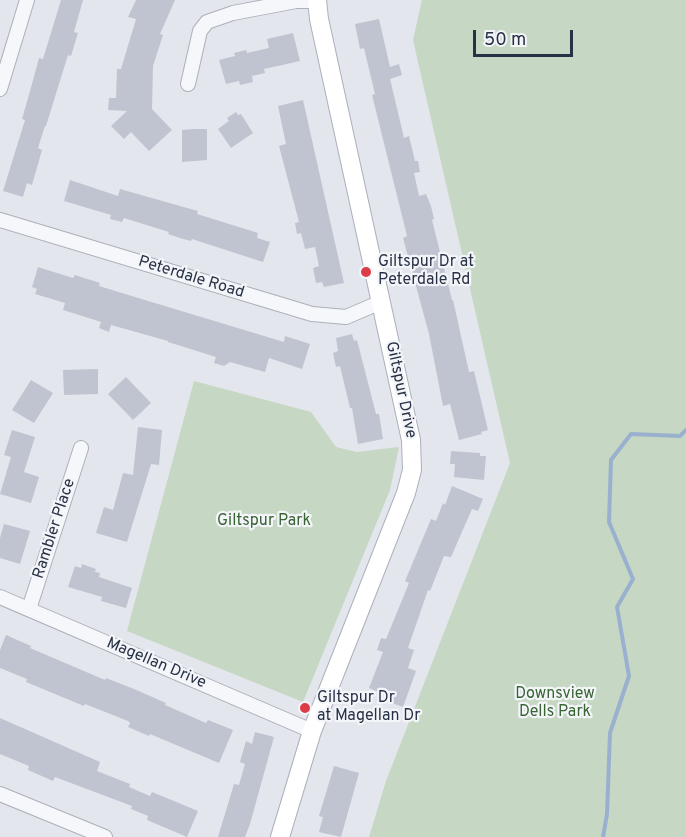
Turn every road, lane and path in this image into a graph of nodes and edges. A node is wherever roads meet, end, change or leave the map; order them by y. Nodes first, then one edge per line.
1 (27, 0) edge
2 (317, 1) edge
3 (188, 84) dead end
4 (0, 89) edge
5 (0, 220) edge
6 (381, 302) junction
7 (81, 448) dead end
8 (0, 597) edge
9 (29, 609) junction
10 (312, 731) junction
11 (0, 794) edge
12 (105, 837) edge
13 (280, 837) edge

1 - 4 street
2 - 3 street
2 - 6 street, Giltspur Drive
5 - 6 street, Peterdale Road
6 - 10 street, Giltspur Drive
7 - 9 street, Rambler Place
8 - 9 street, Magellan Drive
9 - 10 street, Magellan Drive
10 - 13 street, Giltspur Drive
11 - 12 street

